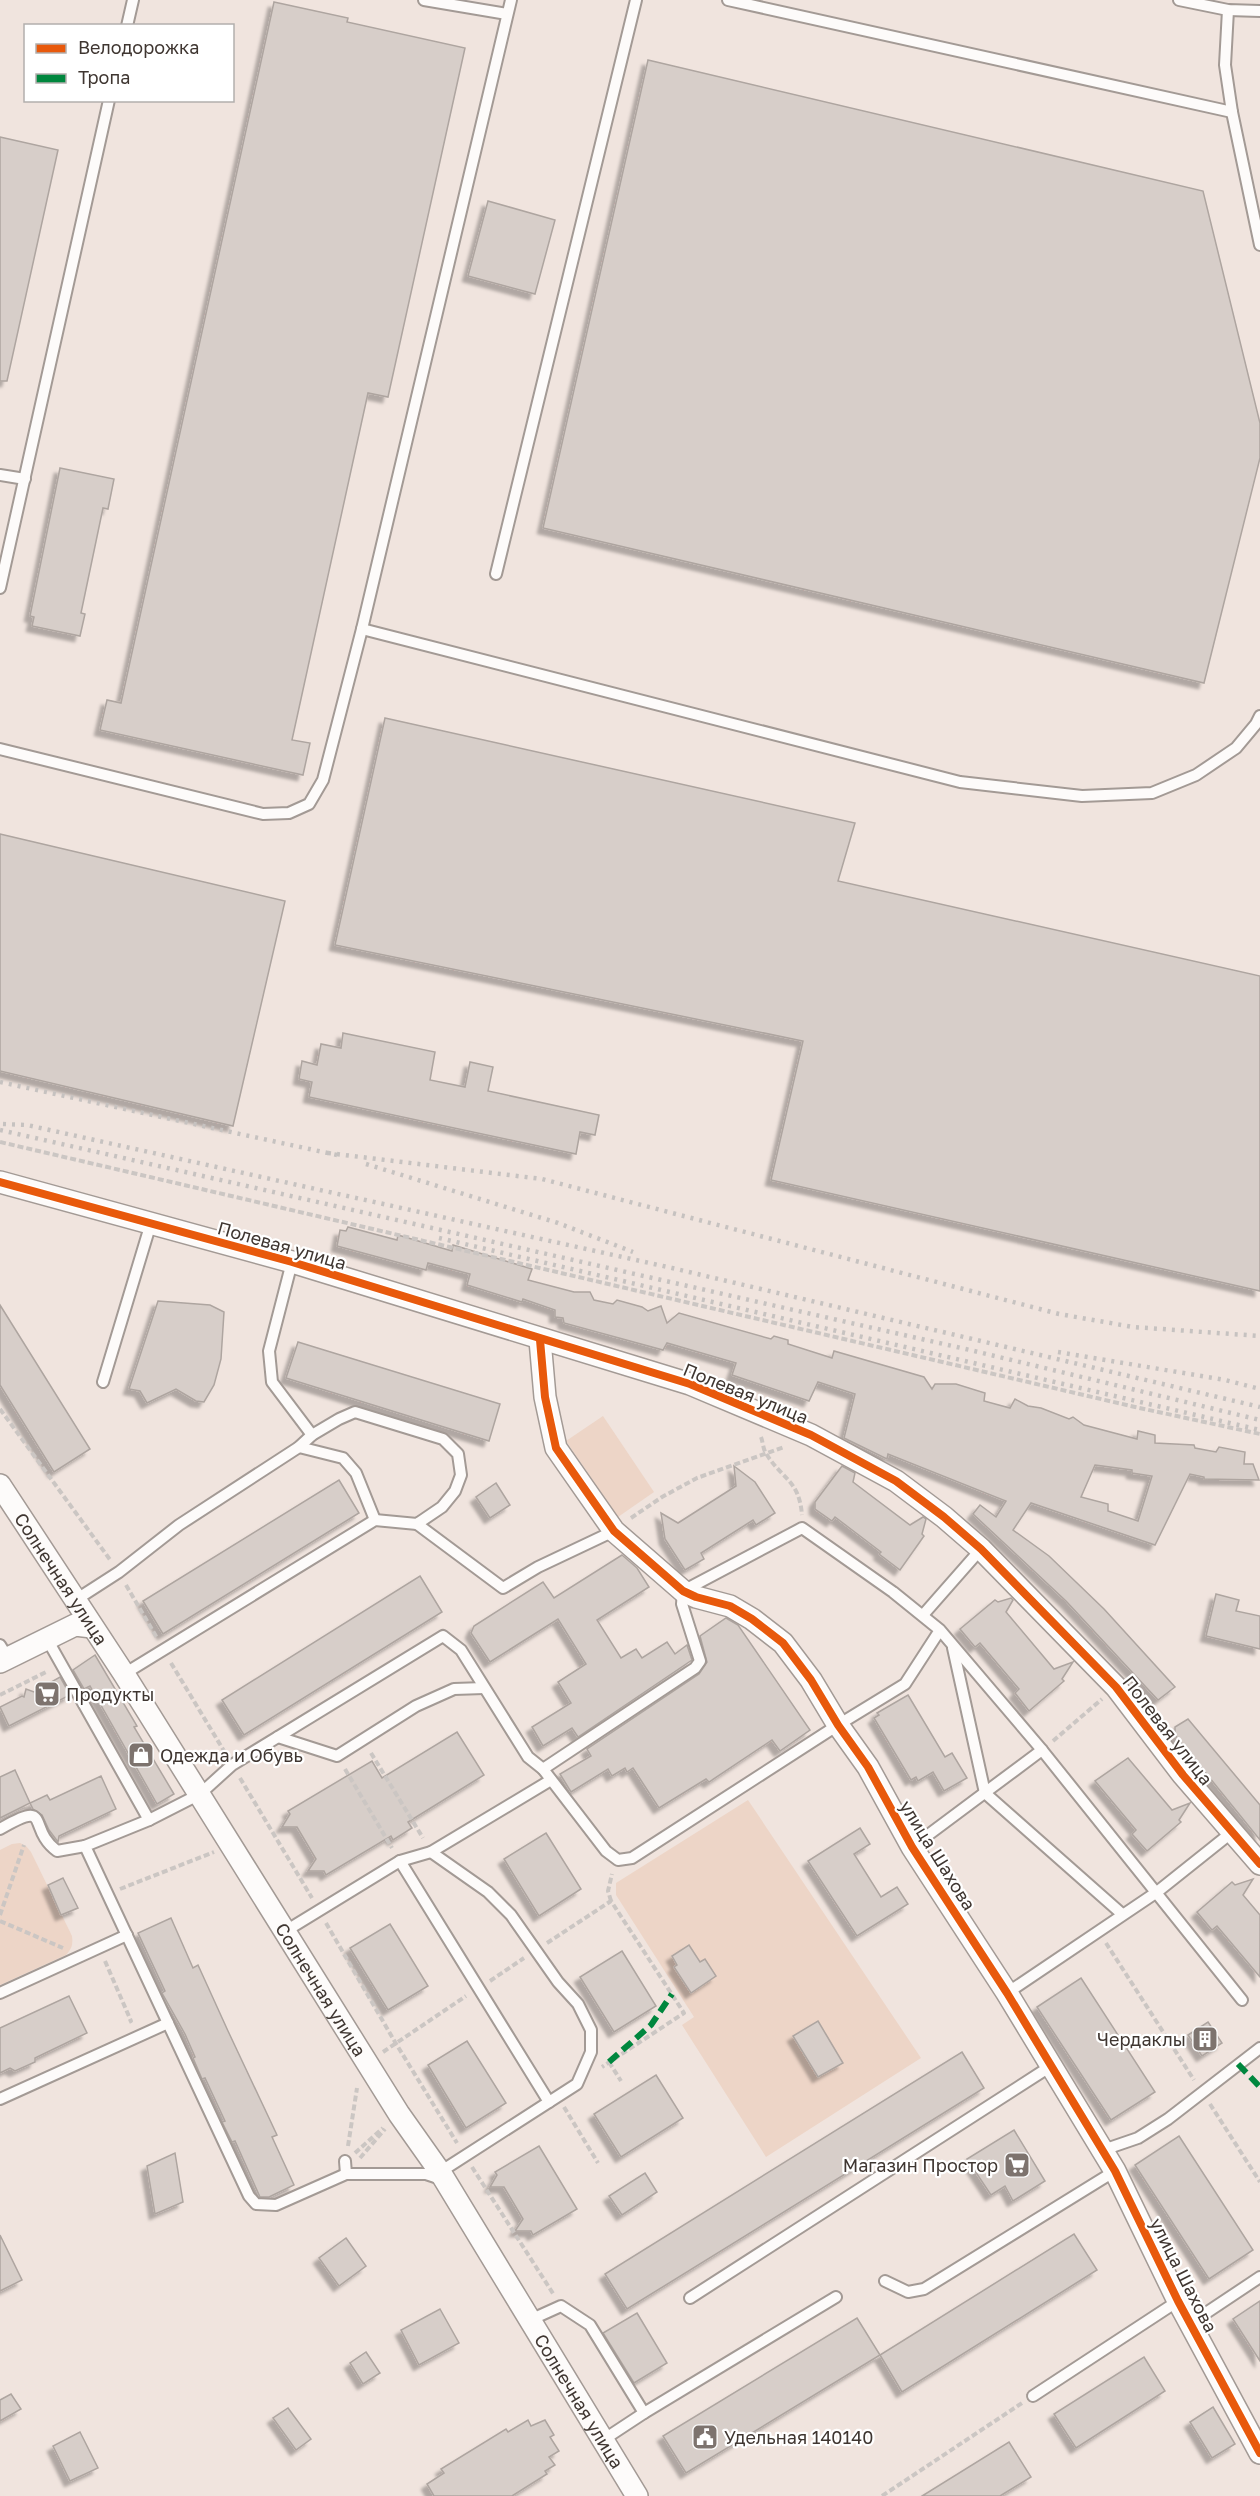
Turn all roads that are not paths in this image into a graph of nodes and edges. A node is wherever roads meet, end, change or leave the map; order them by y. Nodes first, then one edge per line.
1 (133, 0) edge
2 (424, 0) edge
3 (512, 0) edge
4 (636, 0) edge
5 (728, 0) edge
6 (1179, 0) edge
7 (1228, 10) junction
8 (1260, 11) edge
9 (507, 14) junction
10 (127, 24) edge
11 (109, 102) edge
12 (1232, 112) junction
13 (1260, 244) edge
14 (0, 475) edge
15 (25, 479) junction
16 (496, 574) dead end
17 (0, 588) edge
18 (362, 629) junction
19 (1260, 716) edge
20 (0, 749) edge
21 (0, 1182) edge
22 (151, 1223) junction
23 (292, 1262) junction
24 (540, 1340) junction
25 (103, 1382) dead end
26 (312, 1435) junction
27 (299, 1448) junction
28 (0, 1485) edge
29 (375, 1520) junction
30 (417, 1524) junction
31 (614, 1531) junction
32 (981, 1549) junction
33 (683, 1592) junction
34 (74, 1601) junction
35 (922, 1615) junction
36 (92, 1627) junction
37 (940, 1630) junction
38 (47, 1639) junction
39 (952, 1645) junction
40 (3, 1655) edge
41 (124, 1674) junction
42 (484, 1688) junction
43 (838, 1725) junction
44 (278, 1737) junction
45 (1042, 1750) junction
46 (543, 1769) junction
47 (551, 1780) junction
48 (985, 1793) junction
49 (200, 1794) junction
50 (149, 1820) junction
51 (0, 1828) edge
52 (1231, 1833) junction
53 (85, 1846) junction
54 (912, 1847) junction
55 (431, 1852) junction
56 (400, 1861) junction
57 (1260, 1864) edge
58 (1157, 1892) junction
59 (1122, 1914) junction
60 (284, 1932) junction
61 (127, 1935) junction
62 (0, 1993) edge
63 (1007, 1993) junction
64 (1242, 2000) dead end
65 (168, 2023) junction
66 (1260, 2048) edge
67 (1051, 2066) junction
68 (0, 2099) edge
69 (553, 2099) junction
70 (1102, 2150) junction
71 (345, 2161) road end
72 (1115, 2171) junction
73 (346, 2174) junction
74 (442, 2176) junction
75 (1260, 2277) edge
76 (885, 2281) dead end
77 (836, 2297) dead end
78 (690, 2298) dead end
79 (1178, 2301) junction
80 (530, 2320) junction
81 (1191, 2324) junction
82 (1033, 2396) road end
83 (644, 2413) junction
84 (603, 2440) junction
85 (1260, 2453) edge
86 (637, 2496) edge

1 - 10 lane
2 - 9 lane
3 - 9 lane
4 - 16 lane
5 - 12 lane
6 - 7 lane
7 - 8 lane
7 - 12 lane
9 - 18 lane
11 - 15 lane
12 - 13 lane
14 - 15 lane
15 - 17 lane
18 - 19 lane
18 - 20 lane
21 - 22 street, Полевая улица
22 - 23 street, Полевая улица
22 - 25 lane
23 - 24 street, Полевая улица
23 - 26 lane
24 - 31 street, улица Шахова
24 - 32 street, Полевая улица
26 - 27 lane
26 - 30 lane
27 - 29 lane
27 - 34 lane
28 - 34 street, Солнечная улица
29 - 30 lane
29 - 41 lane
30 - 31 lane
31 - 33 street, улица Шахова
32 - 35 lane
32 - 52 street, Полевая улица
33 - 35 lane
33 - 43 street, улица Шахова
33 - 46 lane
34 - 36 street, Солнечная улица
35 - 37 lane
36 - 38 street
36 - 41 street, Солнечная улица
37 - 39 lane
37 - 43 lane
38 - 40 street
38 - 50 lane
39 - 45 lane
39 - 48 lane
41 - 49 street, Солнечная улица
42 - 44 lane
42 - 44 lane
42 - 46 lane
43 - 47 lane
43 - 54 street, улица Шахова
44 - 49 lane
45 - 48 lane
45 - 58 lane
46 - 47 lane
47 - 55 lane
48 - 54 lane
48 - 59 lane
49 - 50 lane
49 - 60 street, Солнечная улица
50 - 53 lane
51 - 53 lane
52 - 57 street, Полевая улица
52 - 58 lane
53 - 61 lane
54 - 63 street, улица Шахова
55 - 56 lane
55 - 69 lane
56 - 60 lane
56 - 69 lane
58 - 59 lane
58 - 64 lane
59 - 63 lane
60 - 74 street, Солнечная улица
61 - 62 lane
61 - 65 lane
63 - 67 street, улица Шахова
65 - 68 lane
65 - 73 lane
66 - 70 lane
67 - 70 street, улица Шахова
67 - 78 lane
69 - 74 lane
70 - 72 street, улица Шахова
71 - 73 lane
72 - 76 lane
72 - 79 street, улица Шахова
73 - 74 lane
74 - 80 street, Солнечная улица
75 - 81 lane
77 - 83 lane
79 - 81 street, улица Шахова
79 - 82 lane
80 - 83 lane
80 - 84 street, Солнечная улица
81 - 85 street, улица Шахова
83 - 84 lane
84 - 86 street, Солнечная улица

